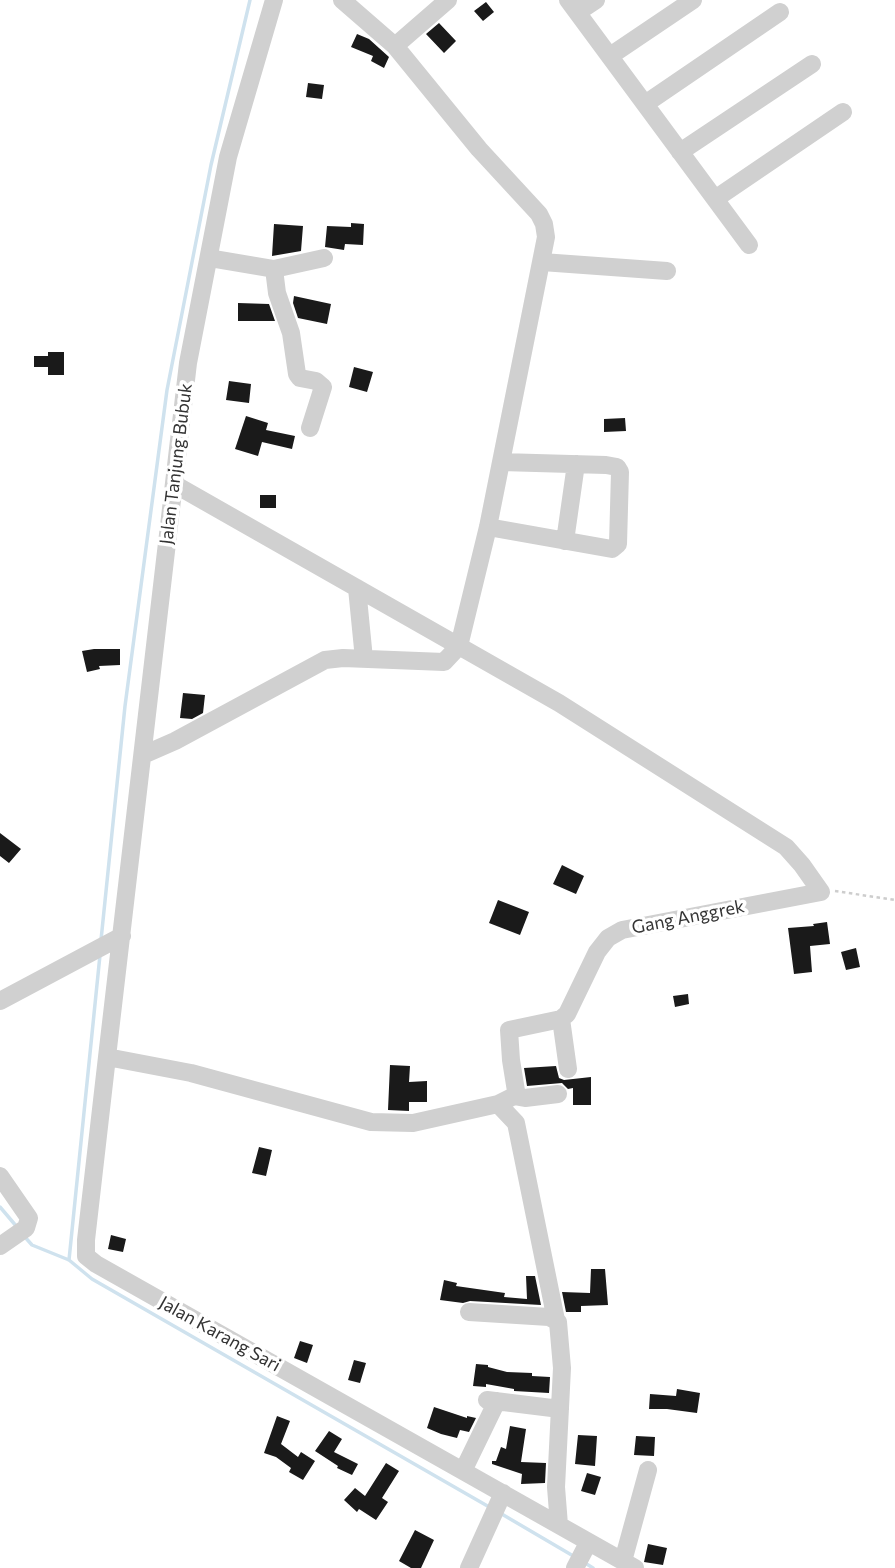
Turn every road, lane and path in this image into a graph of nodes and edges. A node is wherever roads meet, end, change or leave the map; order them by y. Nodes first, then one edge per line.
1 (274, 0) edge
2 (342, 0) edge
3 (448, 0) edge
4 (596, 0) edge
5 (693, 0) edge
6 (573, 6) edge
7 (780, 12) dead end
8 (396, 46) junction
9 (610, 56) junction
10 (812, 65) dead end
11 (645, 104) junction
12 (843, 112) dead end
13 (680, 152) junction
14 (715, 199) junction
15 (749, 245) dead end
16 (209, 258) junction
17 (324, 258) dead end
18 (542, 262) junction
19 (274, 269) junction
20 (667, 271) dead end
21 (310, 428) dead end
22 (501, 462) junction
23 (576, 464) junction
24 (174, 484) junction
25 (488, 527) junction
26 (565, 541) junction
27 (357, 588) junction
28 (459, 646) junction
29 (364, 659) junction
30 (143, 755) junction
31 (828, 892) junction
32 (893, 899) edge
33 (116, 940) junction
34 (0, 1001) edge
35 (561, 1019) junction
36 (107, 1056) junction
37 (568, 1069) dead end
38 (558, 1094) dead end
39 (506, 1100) junction
40 (0, 1176) edge
41 (3, 1245) edge
42 (469, 1312) dead end
43 (556, 1320) junction
44 (560, 1409) junction
45 (648, 1470) dead end
46 (463, 1471) junction
47 (501, 1498) junction
48 (559, 1525) junction
49 (586, 1546) junction
50 (629, 1564) edge
51 (469, 1568) edge
52 (575, 1568) edge

1 - 16 street, Jalan Tanjung Bubuk
2 - 8 street
3 - 8 street
4 - 6 street
5 - 9 street
6 - 9 street
7 - 11 street
8 - 18 street
9 - 11 street
10 - 13 street
11 - 13 street
12 - 14 street
13 - 14 street
14 - 15 street
16 - 19 street
16 - 24 street, Jalan Tanjung Bubuk
17 - 19 street
18 - 20 street
18 - 22 street
19 - 21 street
22 - 23 street
22 - 25 street
23 - 26 street
23 - 26 street
24 - 27 street
24 - 30 street, Jalan Tanjung Bubuk
25 - 26 street
25 - 28 street
27 - 28 street
27 - 29 street
28 - 29 street
28 - 31 street
29 - 30 street
30 - 33 street, Jalan Tanjung Bubuk
31 - 32 path
31 - 35 street, Gang Anggrek
33 - 34 street
33 - 36 street, Jalan Karang Sari
35 - 37 street
35 - 39 street
36 - 39 street
36 - 46 street, Jalan Karang Sari
38 - 39 street
39 - 43 street
40 - 41 street
42 - 43 street
43 - 44 street
44 - 46 street
44 - 48 street
45 - 50 street
46 - 47 street, Jalan Karang Sari
47 - 48 street, Jalan Karang Sari
47 - 51 street
48 - 49 street, Jalan Karang Sari
49 - 50 street, Jalan Karang Sari
49 - 52 street

